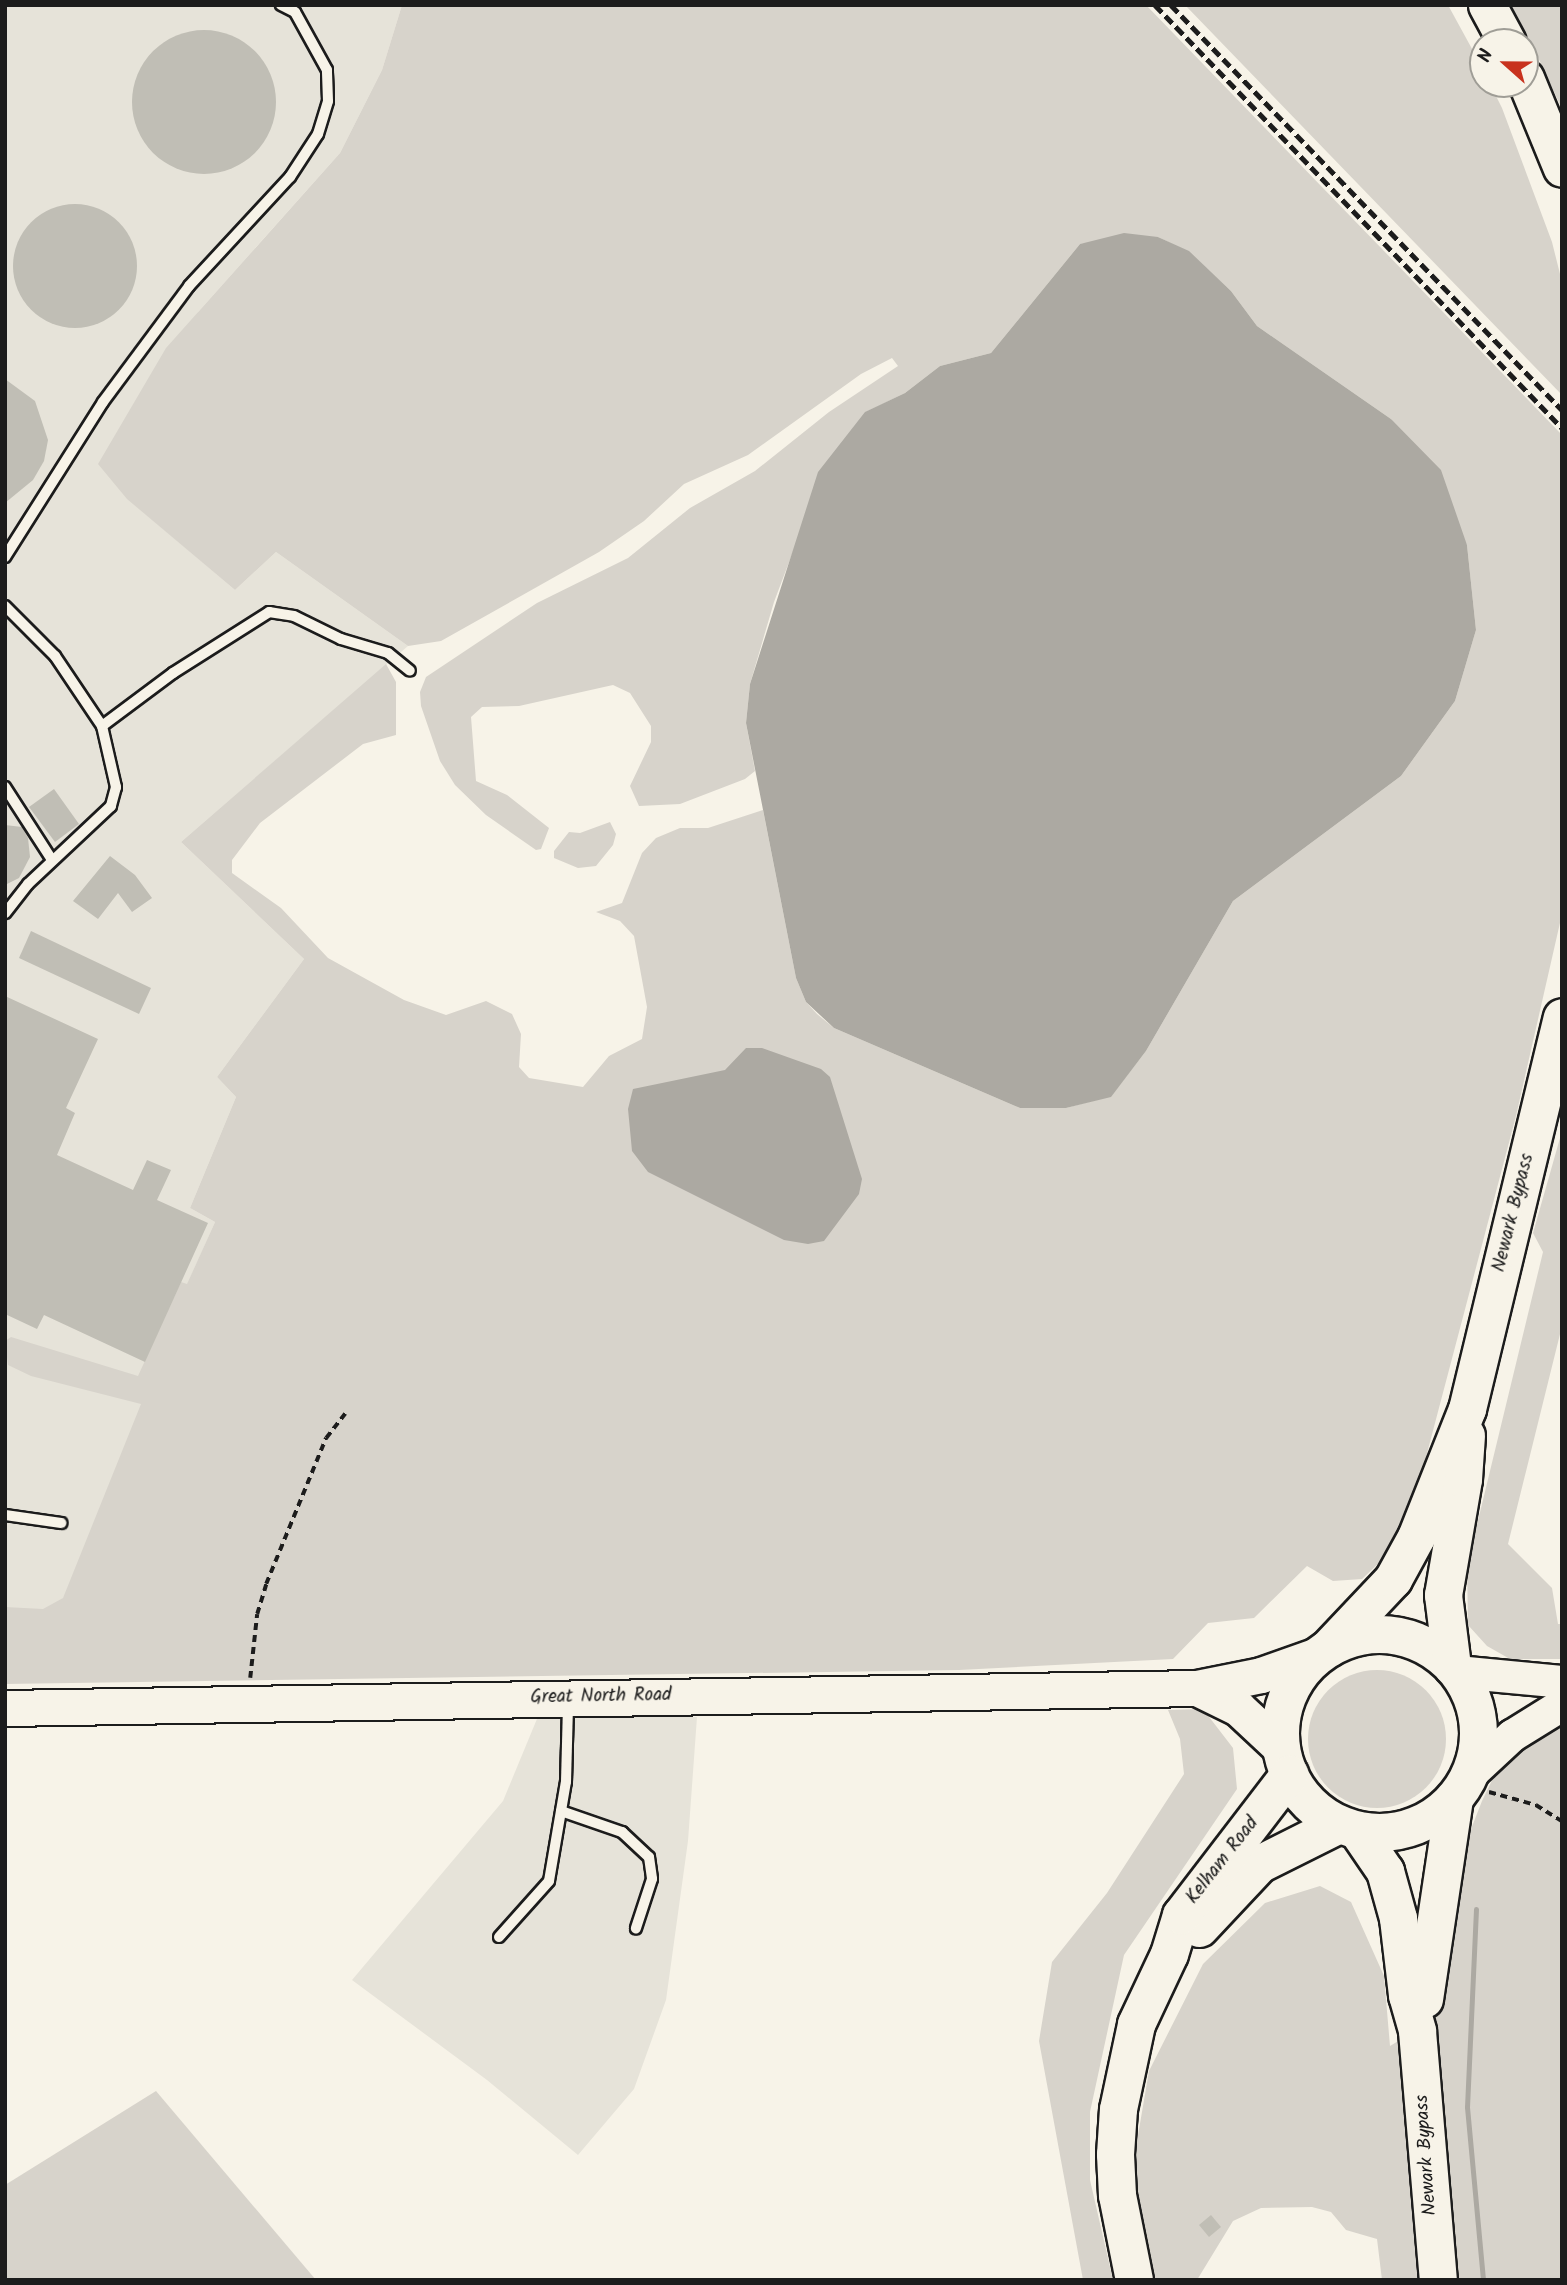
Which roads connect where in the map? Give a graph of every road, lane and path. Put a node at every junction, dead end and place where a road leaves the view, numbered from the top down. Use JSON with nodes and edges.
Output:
{"nodes":[{"id":1,"x":281,"y":5,"type":"edge"},
{"id":2,"x":1487,"y":5,"type":"edge"},
{"id":3,"x":1499,"y":28,"type":"edge"},
{"id":4,"x":1533,"y":98,"type":"edge"},
{"id":5,"x":1562,"y":168,"type":"edge"},
{"id":6,"x":5,"y":557,"type":"edge"},
{"id":7,"x":5,"y":606,"type":"edge"},
{"id":8,"x":410,"y":671,"type":"dead end"},
{"id":9,"x":102,"y":726,"type":"junction"},
{"id":10,"x":5,"y":787,"type":"edge"},
{"id":11,"x":52,"y":860,"type":"junction"},
{"id":12,"x":5,"y":913,"type":"edge"},
{"id":13,"x":1562,"y":1017,"type":"edge"},
{"id":14,"x":1467,"y":1409,"type":"junction"},
{"id":15,"x":345,"y":1414,"type":"dead end"},
{"id":16,"x":5,"y":1515,"type":"edge"},
{"id":17,"x":61,"y":1524,"type":"dead end"},
{"id":18,"x":1324,"y":1651,"type":"junction"},
{"id":19,"x":1454,"y":1669,"type":"junction"},
{"id":20,"x":1562,"y":1682,"type":"edge"},
{"id":21,"x":249,"y":1687,"type":"dead end"},
{"id":22,"x":1197,"y":1688,"type":"junction"},
{"id":23,"x":569,"y":1698,"type":"junction"},
{"id":24,"x":1562,"y":1705,"type":"edge"},
{"id":25,"x":5,"y":1708,"type":"edge"},
{"id":26,"x":1286,"y":1762,"type":"junction"},
{"id":27,"x":1462,"y":1787,"type":"junction"},
{"id":28,"x":561,"y":1811,"type":"junction"},
{"id":29,"x":1562,"y":1821,"type":"edge"},
{"id":30,"x":1348,"y":1827,"type":"junction"},
{"id":31,"x":636,"y":1928,"type":"dead end"},
{"id":32,"x":499,"y":1937,"type":"dead end"},
{"id":33,"x":1169,"y":1954,"type":"junction"},
{"id":34,"x":1418,"y":2031,"type":"junction"},
{"id":35,"x":1134,"y":2280,"type":"edge"},
{"id":36,"x":1438,"y":2280,"type":"edge"}],
"edges":[{"from":1,"to":6,"type":"lane"},
{"from":2,"to":3,"type":"highway"},
{"from":4,"to":5,"type":"highway"},
{"from":7,"to":9,"type":"lane"},
{"from":8,"to":9,"type":"lane"},
{"from":9,"to":11,"type":"lane"},
{"from":10,"to":11,"type":"lane"},
{"from":11,"to":12,"type":"lane"},
{"from":13,"to":14,"type":"highway","name":"Newark Bypass"},
{"from":14,"to":18,"type":"highway","name":"Newark Bypass"},
{"from":14,"to":19,"type":"highway","name":"Newark Bypass"},
{"from":15,"to":21,"type":"path"},
{"from":16,"to":17,"type":"lane"},
{"from":18,"to":19,"type":"highway"},
{"from":18,"to":22,"type":"main road","name":"Great North Road"},
{"from":18,"to":26,"type":"highway"},
{"from":19,"to":20,"type":"main road"},
{"from":19,"to":27,"type":"highway"},
{"from":22,"to":23,"type":"main road","name":"Great North Road"},
{"from":22,"to":26,"type":"main road","name":"Great North Road"},
{"from":23,"to":25,"type":"main road","name":"Great North Road"},
{"from":23,"to":28,"type":"lane"},
{"from":24,"to":27,"type":"main road"},
{"from":26,"to":30,"type":"highway"},
{"from":26,"to":33,"type":"highway","name":"Kelham Road"},
{"from":27,"to":29,"type":"path"},
{"from":27,"to":30,"type":"highway"},
{"from":27,"to":34,"type":"highway","name":"Newark Bypass"},
{"from":28,"to":31,"type":"lane"},
{"from":28,"to":32,"type":"lane"},
{"from":30,"to":33,"type":"highway","name":"Kelham Road"},
{"from":30,"to":34,"type":"highway","name":"Newark Bypass"},
{"from":33,"to":35,"type":"highway","name":"Kelham Road"},
{"from":34,"to":36,"type":"highway","name":"Newark Bypass"}]}
